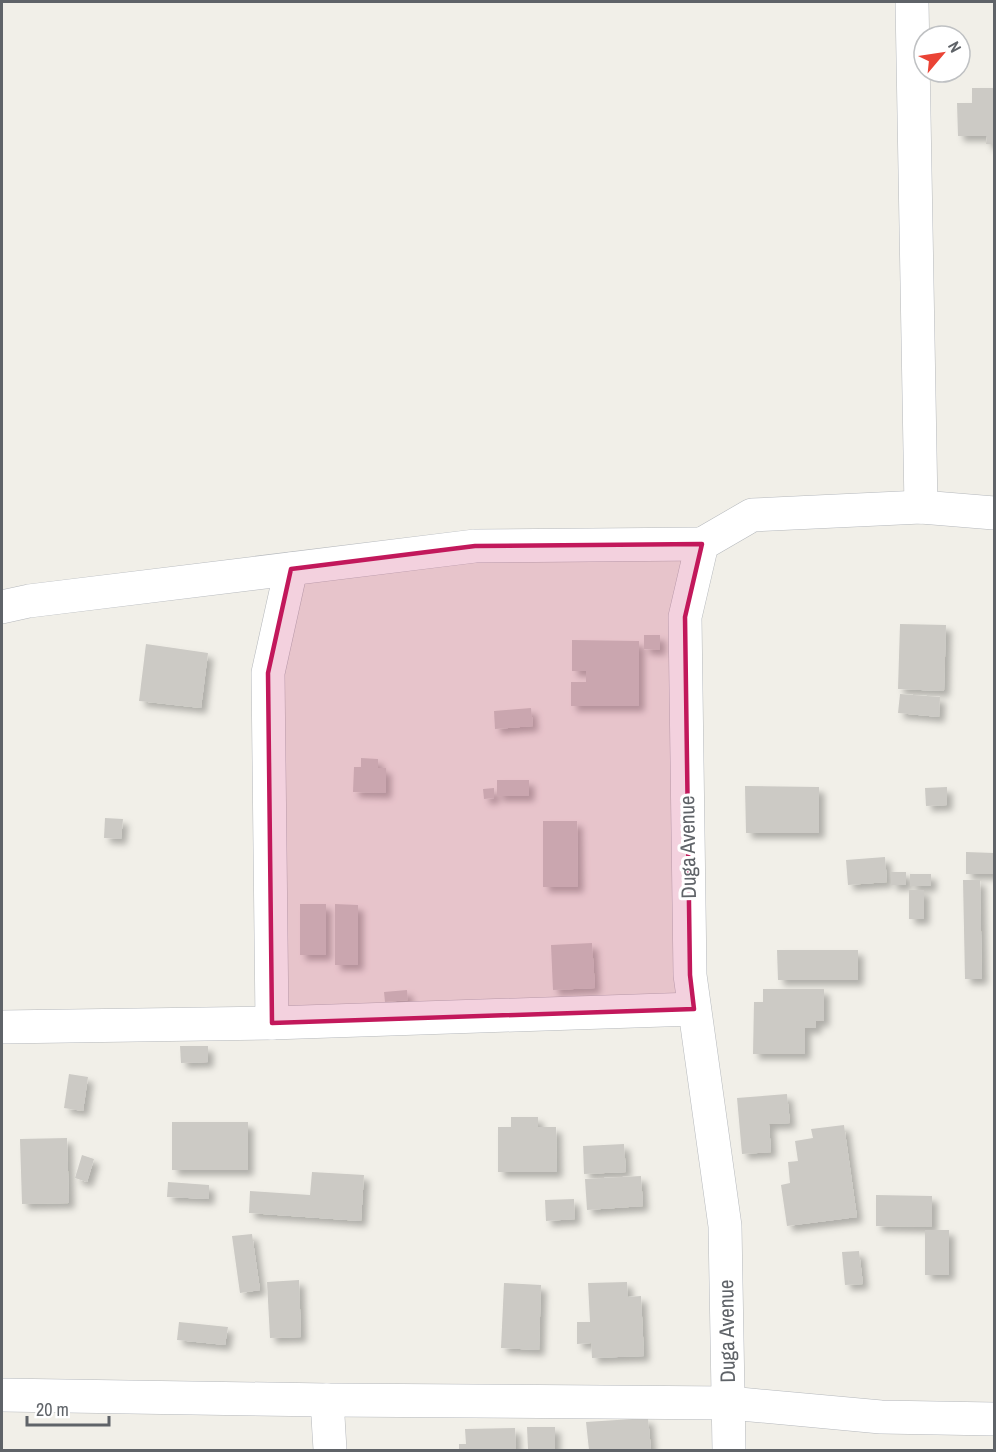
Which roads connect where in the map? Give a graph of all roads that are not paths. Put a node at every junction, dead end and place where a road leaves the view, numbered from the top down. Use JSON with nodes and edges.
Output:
{"nodes":[{"id":1,"x":912,"y":2,"type":"edge"},
{"id":2,"x":921,"y":507,"type":"junction"},
{"id":3,"x":994,"y":513,"type":"edge"},
{"id":4,"x":702,"y":544,"type":"junction"},
{"id":5,"x":291,"y":569,"type":"junction"},
{"id":6,"x":2,"y":606,"type":"edge"},
{"id":7,"x":694,"y":1009,"type":"junction"},
{"id":8,"x":272,"y":1023,"type":"junction"},
{"id":9,"x":2,"y":1027,"type":"edge"},
{"id":10,"x":2,"y":1395,"type":"edge"},
{"id":11,"x":327,"y":1400,"type":"junction"},
{"id":12,"x":729,"y":1403,"type":"junction"},
{"id":13,"x":994,"y":1419,"type":"edge"},
{"id":14,"x":330,"y":1450,"type":"edge"},
{"id":15,"x":729,"y":1450,"type":"edge"}],
"edges":[{"from":1,"to":2,"type":"street"},
{"from":2,"to":3,"type":"street"},
{"from":2,"to":4,"type":"street"},
{"from":4,"to":5,"type":"street"},
{"from":4,"to":7,"type":"street","name":"Duga Avenue"},
{"from":5,"to":6,"type":"street"},
{"from":5,"to":8,"type":"street"},
{"from":7,"to":8,"type":"street"},
{"from":7,"to":12,"type":"street","name":"Duga Avenue"},
{"from":8,"to":9,"type":"street"},
{"from":10,"to":11,"type":"street"},
{"from":11,"to":12,"type":"street"},
{"from":11,"to":14,"type":"street"},
{"from":12,"to":13,"type":"street"},
{"from":12,"to":15,"type":"street","name":"Duga Avenue"}]}
